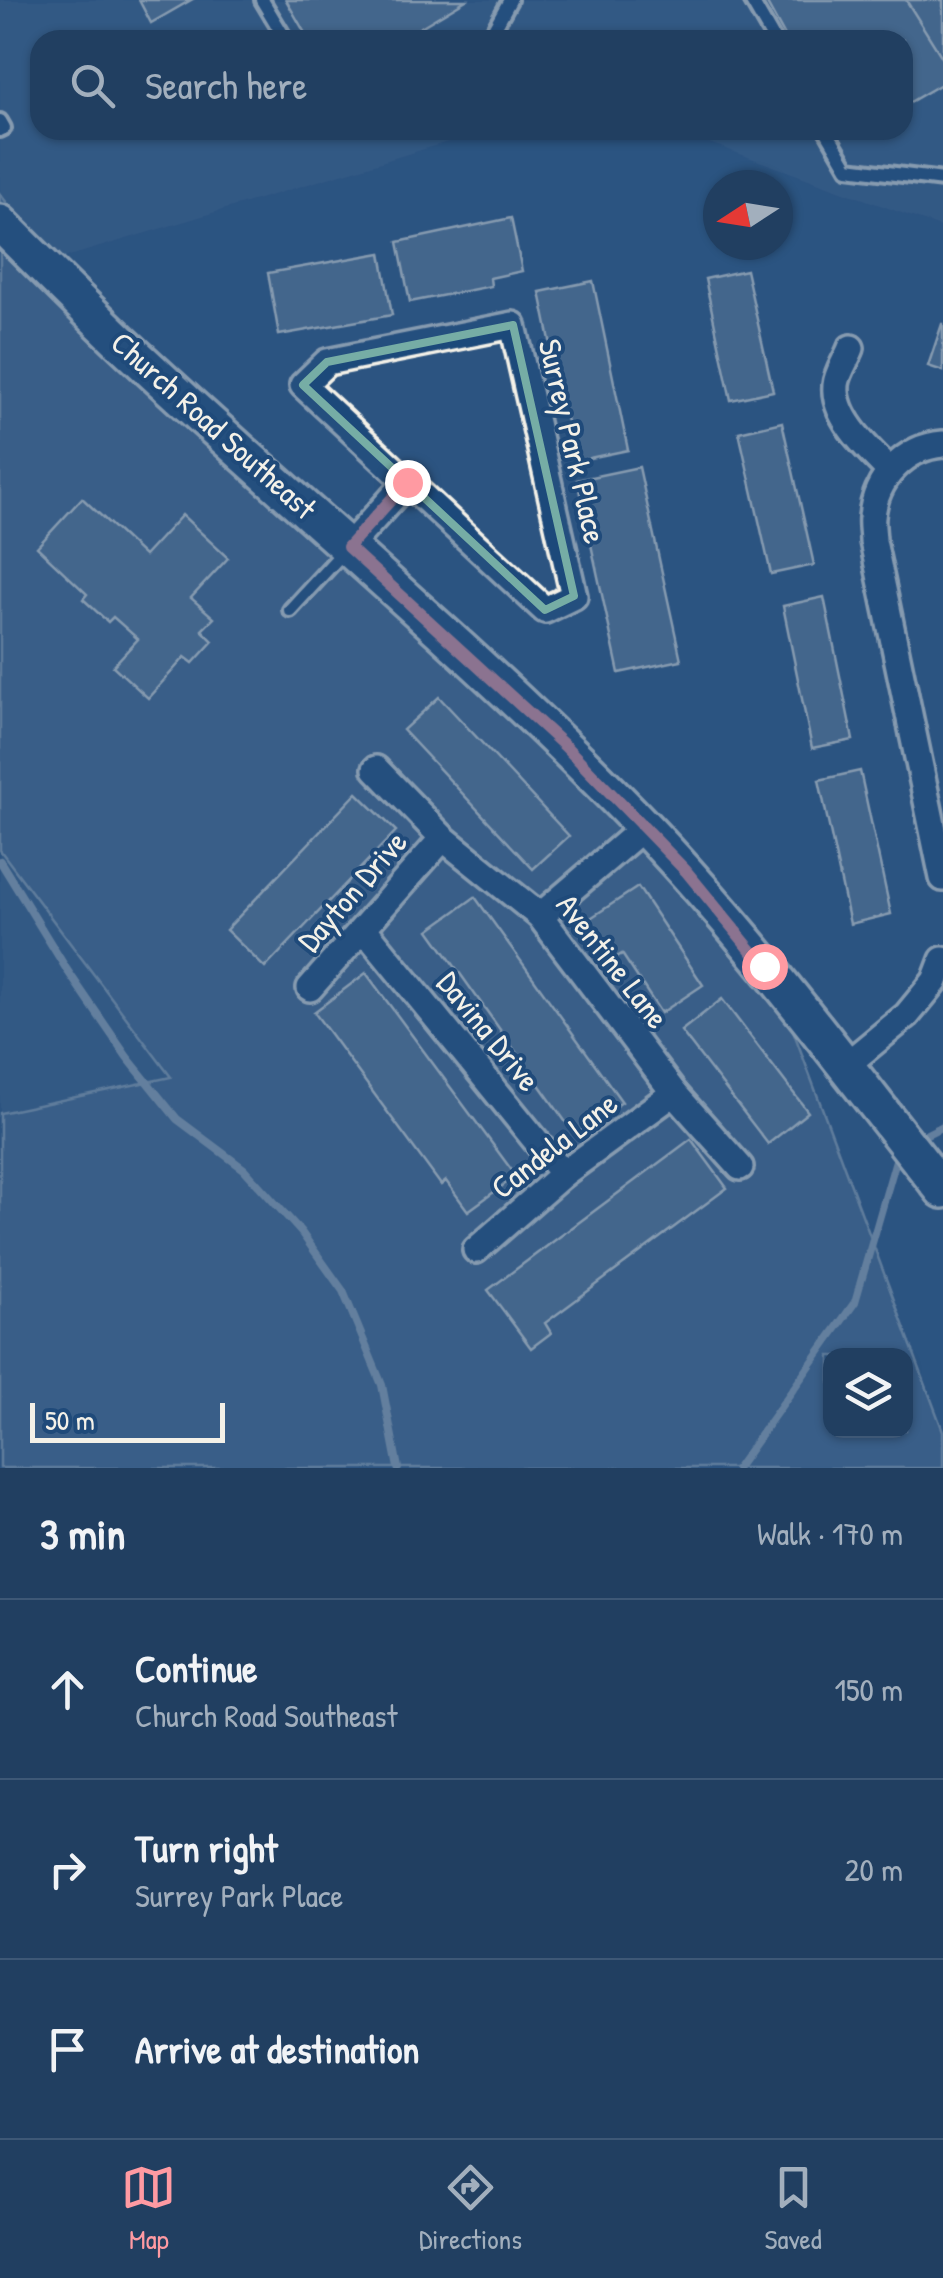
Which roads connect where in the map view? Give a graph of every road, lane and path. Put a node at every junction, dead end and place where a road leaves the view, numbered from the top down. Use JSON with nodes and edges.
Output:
{"nodes":[{"id":1,"x":262,"y":0,"type":"edge"},
{"id":2,"x":510,"y":0,"type":"edge"},
{"id":3,"x":751,"y":0,"type":"edge"},
{"id":4,"x":280,"y":30,"type":"edge"},
{"id":5,"x":494,"y":30,"type":"edge"},
{"id":6,"x":768,"y":30,"type":"edge"},
{"id":7,"x":0,"y":121,"type":"edge"},
{"id":8,"x":0,"y":130,"type":"edge"},
{"id":9,"x":832,"y":140,"type":"edge"},
{"id":10,"x":943,"y":180,"type":"edge"},
{"id":11,"x":0,"y":223,"type":"edge"},
{"id":12,"x":851,"y":348,"type":"dead end"},
{"id":13,"x":943,"y":444,"type":"edge"},
{"id":14,"x":890,"y":471,"type":"junction"},
{"id":15,"x":407,"y":482,"type":"junction"},
{"id":16,"x":348,"y":547,"type":"junction"},
{"id":17,"x":290,"y":610,"type":"dead end"},
{"id":18,"x":376,"y":769,"type":"dead end"},
{"id":19,"x":644,"y":827,"type":"junction"},
{"id":20,"x":443,"y":838,"type":"junction"},
{"id":21,"x":940,"y":848,"type":"edge"},
{"id":22,"x":943,"y":878,"type":"edge"},
{"id":23,"x":540,"y":916,"type":"junction"},
{"id":24,"x":364,"y":929,"type":"junction"},
{"id":25,"x":943,"y":960,"type":"edge"},
{"id":26,"x":310,"y":988,"type":"dead end"},
{"id":27,"x":845,"y":1066,"type":"junction"},
{"id":28,"x":674,"y":1093,"type":"junction"},
{"id":29,"x":740,"y":1167,"type":"dead end"},
{"id":30,"x":563,"y":1174,"type":"junction"},
{"id":31,"x":943,"y":1190,"type":"edge"},
{"id":32,"x":476,"y":1250,"type":"dead end"}],
"edges":[{"from":1,"to":4,"type":"lane"},
{"from":2,"to":5,"type":"lane"},
{"from":3,"to":6,"type":"lane"},
{"from":7,"to":8,"type":"lane"},
{"from":9,"to":10,"type":"lane"},
{"from":11,"to":16,"type":"street","name":"Church Road Southeast"},
{"from":12,"to":14,"type":"street"},
{"from":13,"to":14,"type":"street"},
{"from":14,"to":21,"type":"street"},
{"from":15,"to":15,"type":"street","name":"Surrey Park Place"},
{"from":15,"to":16,"type":"street"},
{"from":16,"to":17,"type":"lane"},
{"from":16,"to":19,"type":"street","name":"Church Road Southeast"},
{"from":18,"to":20,"type":"street","name":"Aventine Lane"},
{"from":19,"to":23,"type":"street"},
{"from":19,"to":27,"type":"street","name":"Church Road Southeast"},
{"from":20,"to":23,"type":"street","name":"Aventine Lane"},
{"from":20,"to":24,"type":"street","name":"Dayton Drive"},
{"from":21,"to":22,"type":"street"},
{"from":23,"to":28,"type":"street","name":"Aventine Lane"},
{"from":24,"to":26,"type":"street","name":"Dayton Drive"},
{"from":24,"to":30,"type":"street","name":"Davina Drive"},
{"from":25,"to":27,"type":"street"},
{"from":27,"to":31,"type":"street","name":"Church Road Southeast"},
{"from":28,"to":29,"type":"street","name":"Aventine Lane"},
{"from":28,"to":30,"type":"street","name":"Candela Lane"},
{"from":30,"to":32,"type":"street","name":"Candela Lane"}]}
